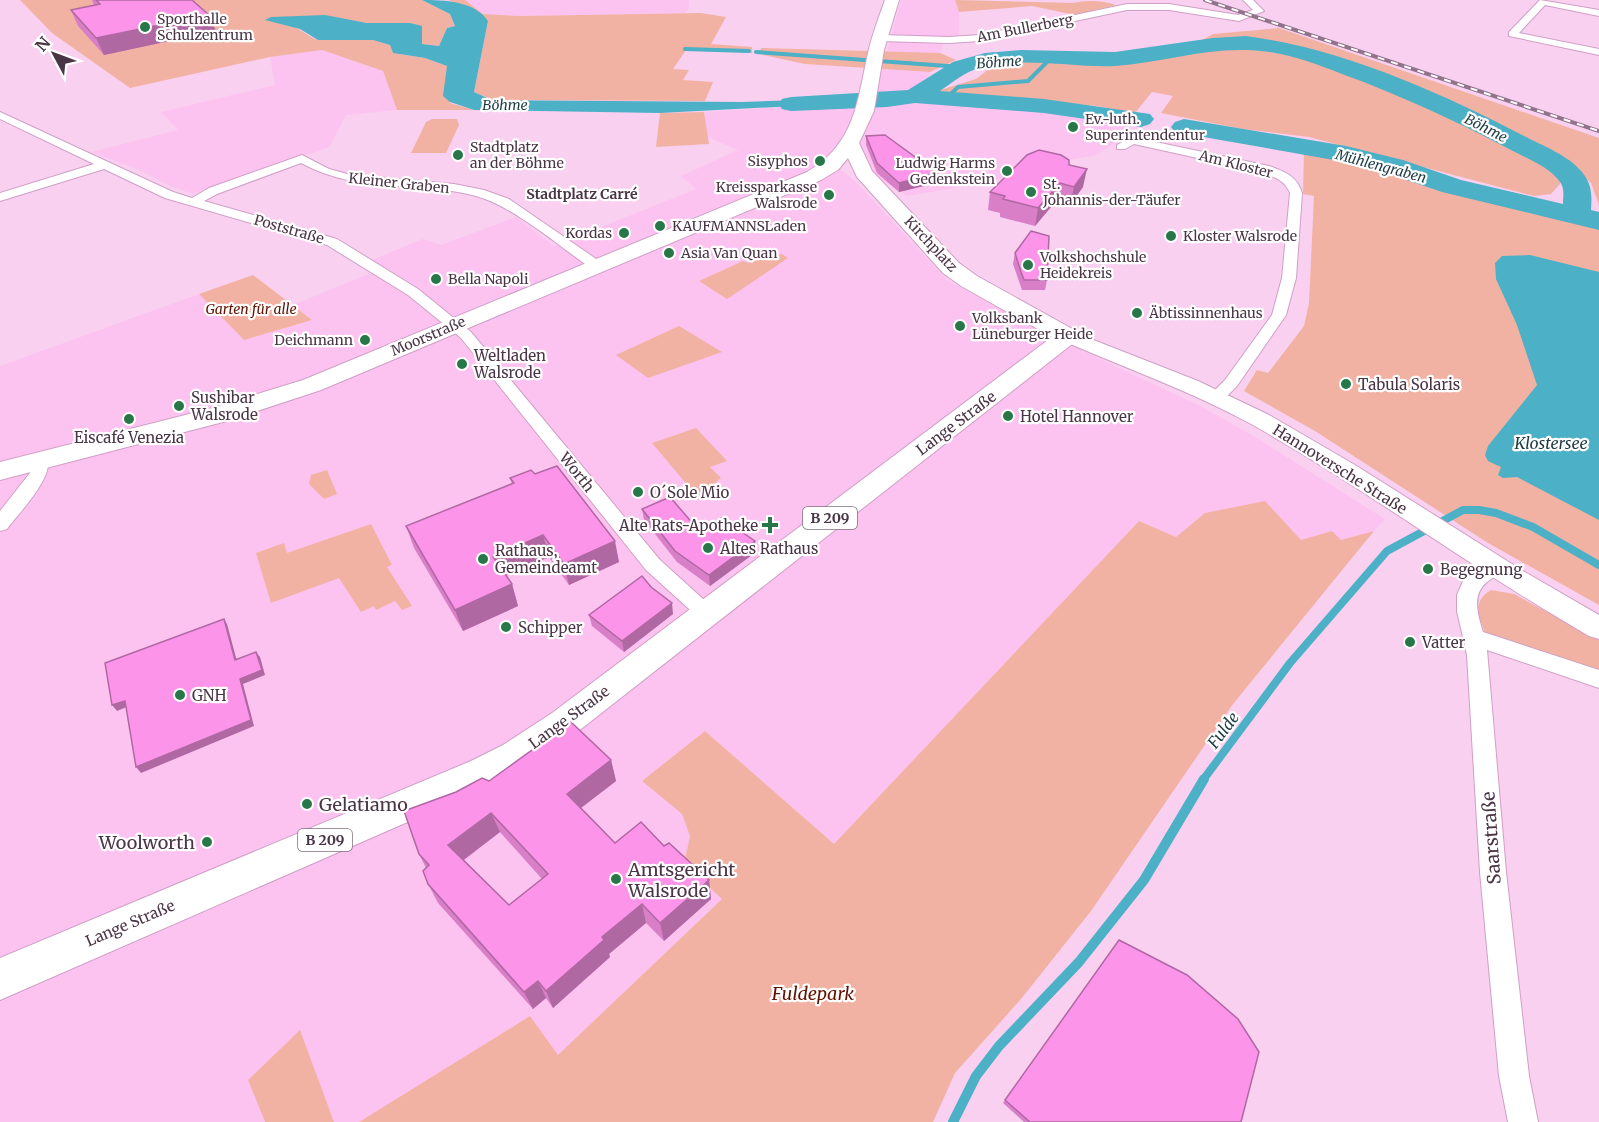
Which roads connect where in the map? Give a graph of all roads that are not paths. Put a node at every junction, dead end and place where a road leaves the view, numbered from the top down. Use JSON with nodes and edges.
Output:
{"nodes":[{"id":1,"x":892,"y":0,"type":"edge"},
{"id":2,"x":1248,"y":0,"type":"edge"},
{"id":3,"x":1599,"y":13,"type":"edge"},
{"id":4,"x":878,"y":44,"type":"junction"},
{"id":5,"x":1599,"y":52,"type":"edge"},
{"id":6,"x":0,"y":115,"type":"edge"},
{"id":7,"x":1121,"y":147,"type":"dead end"},
{"id":8,"x":840,"y":155,"type":"junction"},
{"id":9,"x":107,"y":164,"type":"junction"},
{"id":10,"x":861,"y":169,"type":"junction"},
{"id":11,"x":0,"y":197,"type":"edge"},
{"id":12,"x":193,"y":202,"type":"junction"},
{"id":13,"x":597,"y":266,"type":"junction"},
{"id":14,"x":455,"y":324,"type":"junction"},
{"id":15,"x":1068,"y":336,"type":"junction"},
{"id":16,"x":1216,"y":397,"type":"junction"},
{"id":17,"x":40,"y":461,"type":"junction"},
{"id":18,"x":0,"y":471,"type":"edge"},
{"id":19,"x":0,"y":524,"type":"edge"},
{"id":20,"x":1495,"y":566,"type":"junction"},
{"id":21,"x":706,"y":613,"type":"junction"},
{"id":22,"x":1599,"y":628,"type":"edge"},
{"id":23,"x":1476,"y":638,"type":"junction"},
{"id":24,"x":1599,"y":679,"type":"edge"},
{"id":25,"x":0,"y":979,"type":"edge"},
{"id":26,"x":1523,"y":1122,"type":"edge"}],
"edges":[{"from":1,"to":4,"type":"main road"},
{"from":2,"to":4,"type":"street","name":"Am Bullerberg"},
{"from":3,"to":5,"type":"street"},
{"from":4,"to":8,"type":"main road"},
{"from":6,"to":9,"type":"street","name":"Poststraße"},
{"from":7,"to":16,"type":"street","name":"Am Kloster"},
{"from":8,"to":10,"type":"main road"},
{"from":8,"to":10,"type":"main road","name":"Kirchplatz"},
{"from":8,"to":13,"type":"main road","name":"Moorstraße"},
{"from":9,"to":11,"type":"street"},
{"from":9,"to":12,"type":"street","name":"Poststraße"},
{"from":10,"to":15,"type":"main road","name":"Kirchplatz"},
{"from":12,"to":13,"type":"street","name":"Kleiner Graben"},
{"from":12,"to":14,"type":"street","name":"Poststraße"},
{"from":13,"to":14,"type":"main road","name":"Moorstraße"},
{"from":14,"to":17,"type":"main road","name":"Moorstraße"},
{"from":14,"to":21,"type":"street","name":"Worth"},
{"from":15,"to":16,"type":"main road","name":"Hannoversche Straße"},
{"from":15,"to":21,"type":"main road","name":"Lange Straße","number":"B 209"},
{"from":16,"to":20,"type":"main road","name":"Hannoversche Straße"},
{"from":17,"to":18,"type":"main road","name":"Moorstraße"},
{"from":17,"to":19,"type":"street"},
{"from":20,"to":22,"type":"main road","name":"Hannoversche Straße"},
{"from":20,"to":23,"type":"street","name":"Saarstraße"},
{"from":21,"to":25,"type":"main road","name":"Lange Straße","number":"B 209"},
{"from":23,"to":24,"type":"street"},
{"from":23,"to":26,"type":"street","name":"Saarstraße"}]}
